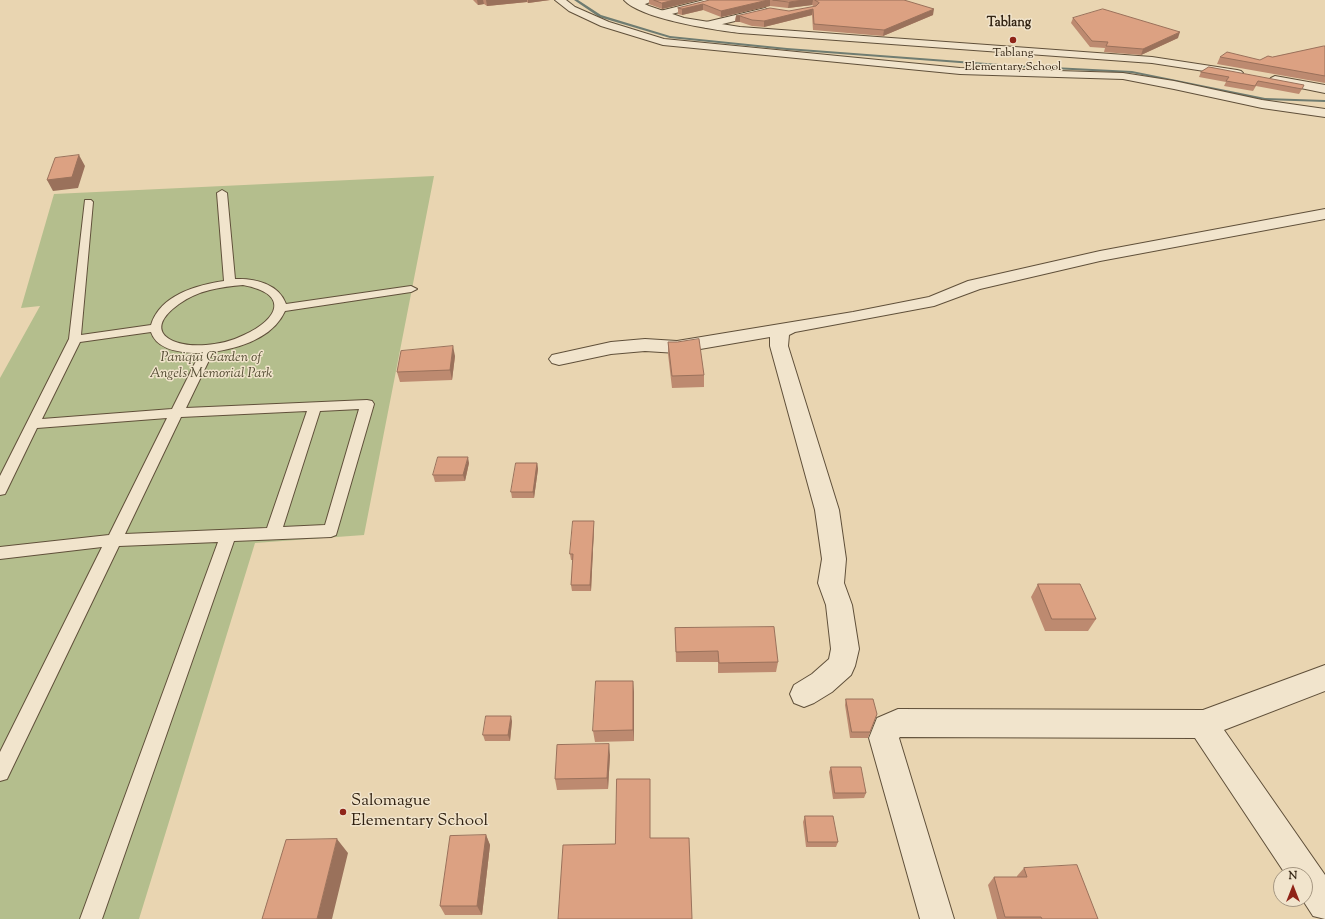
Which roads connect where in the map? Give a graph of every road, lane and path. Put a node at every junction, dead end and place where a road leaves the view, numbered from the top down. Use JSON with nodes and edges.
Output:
{"nodes":[{"id":1,"x":560,"y":0,"type":"edge"},
{"id":2,"x":648,"y":0,"type":"edge"},
{"id":3,"x":632,"y":2,"type":"edge"},
{"id":4,"x":709,"y":2,"type":"edge"},
{"id":5,"x":778,"y":11,"type":"edge"},
{"id":6,"x":660,"y":14,"type":"junction"},
{"id":7,"x":706,"y":24,"type":"junction"},
{"id":8,"x":1244,"y":74,"type":"edge"},
{"id":9,"x":1268,"y":78,"type":"edge"},
{"id":10,"x":1325,"y":89,"type":"edge"},
{"id":11,"x":1325,"y":113,"type":"edge"},
{"id":12,"x":222,"y":193,"type":"dead end"},
{"id":13,"x":88,"y":202,"type":"dead end"},
{"id":14,"x":1325,"y":214,"type":"edge"},
{"id":15,"x":230,"y":283,"type":"junction"},
{"id":16,"x":411,"y":289,"type":"dead end"},
{"id":17,"x":280,"y":308,"type":"junction"},
{"id":18,"x":156,"y":328,"type":"junction"},
{"id":19,"x":781,"y":335,"type":"junction"},
{"id":20,"x":75,"y":339,"type":"junction"},
{"id":21,"x":208,"y":349,"type":"junction"},
{"id":22,"x":559,"y":358,"type":"dead end"},
{"id":23,"x":315,"y":406,"type":"junction"},
{"id":24,"x":177,"y":413,"type":"junction"},
{"id":25,"x":33,"y":424,"type":"junction"},
{"id":26,"x":0,"y":490,"type":"edge"},
{"id":27,"x":273,"y":532,"type":"junction"},
{"id":28,"x":228,"y":535,"type":"junction"},
{"id":29,"x":114,"y":540,"type":"junction"},
{"id":30,"x":0,"y":553,"type":"edge"},
{"id":31,"x":1325,"y":678,"type":"edge"},
{"id":32,"x":804,"y":694,"type":"dead end"},
{"id":33,"x":1203,"y":724,"type":"junction"},
{"id":34,"x":0,"y":772,"type":"edge"},
{"id":35,"x":1325,"y":904,"type":"edge"},
{"id":36,"x":91,"y":919,"type":"edge"},
{"id":37,"x":937,"y":919,"type":"edge"}],
"edges":[{"from":1,"to":11,"type":"street"},
{"from":2,"to":3,"type":"street"},
{"from":3,"to":6,"type":"street"},
{"from":4,"to":6,"type":"street"},
{"from":5,"to":7,"type":"street"},
{"from":6,"to":7,"type":"street"},
{"from":7,"to":8,"type":"street"},
{"from":9,"to":10,"type":"street"},
{"from":12,"to":15,"type":"lane"},
{"from":13,"to":20,"type":"lane"},
{"from":14,"to":19,"type":"street"},
{"from":15,"to":17,"type":"lane"},
{"from":15,"to":18,"type":"lane"},
{"from":16,"to":17,"type":"lane"},
{"from":17,"to":21,"type":"lane"},
{"from":18,"to":20,"type":"lane"},
{"from":18,"to":21,"type":"lane"},
{"from":19,"to":22,"type":"street"},
{"from":19,"to":32,"type":"street"},
{"from":20,"to":25,"type":"lane"},
{"from":21,"to":24,"type":"lane"},
{"from":23,"to":24,"type":"lane"},
{"from":23,"to":27,"type":"lane"},
{"from":23,"to":27,"type":"lane"},
{"from":24,"to":25,"type":"lane"},
{"from":24,"to":29,"type":"lane"},
{"from":25,"to":26,"type":"lane"},
{"from":27,"to":28,"type":"lane"},
{"from":28,"to":29,"type":"lane"},
{"from":28,"to":36,"type":"lane"},
{"from":29,"to":30,"type":"lane"},
{"from":29,"to":34,"type":"lane"},
{"from":31,"to":33,"type":"street"},
{"from":33,"to":35,"type":"street"},
{"from":33,"to":37,"type":"street"}]}
